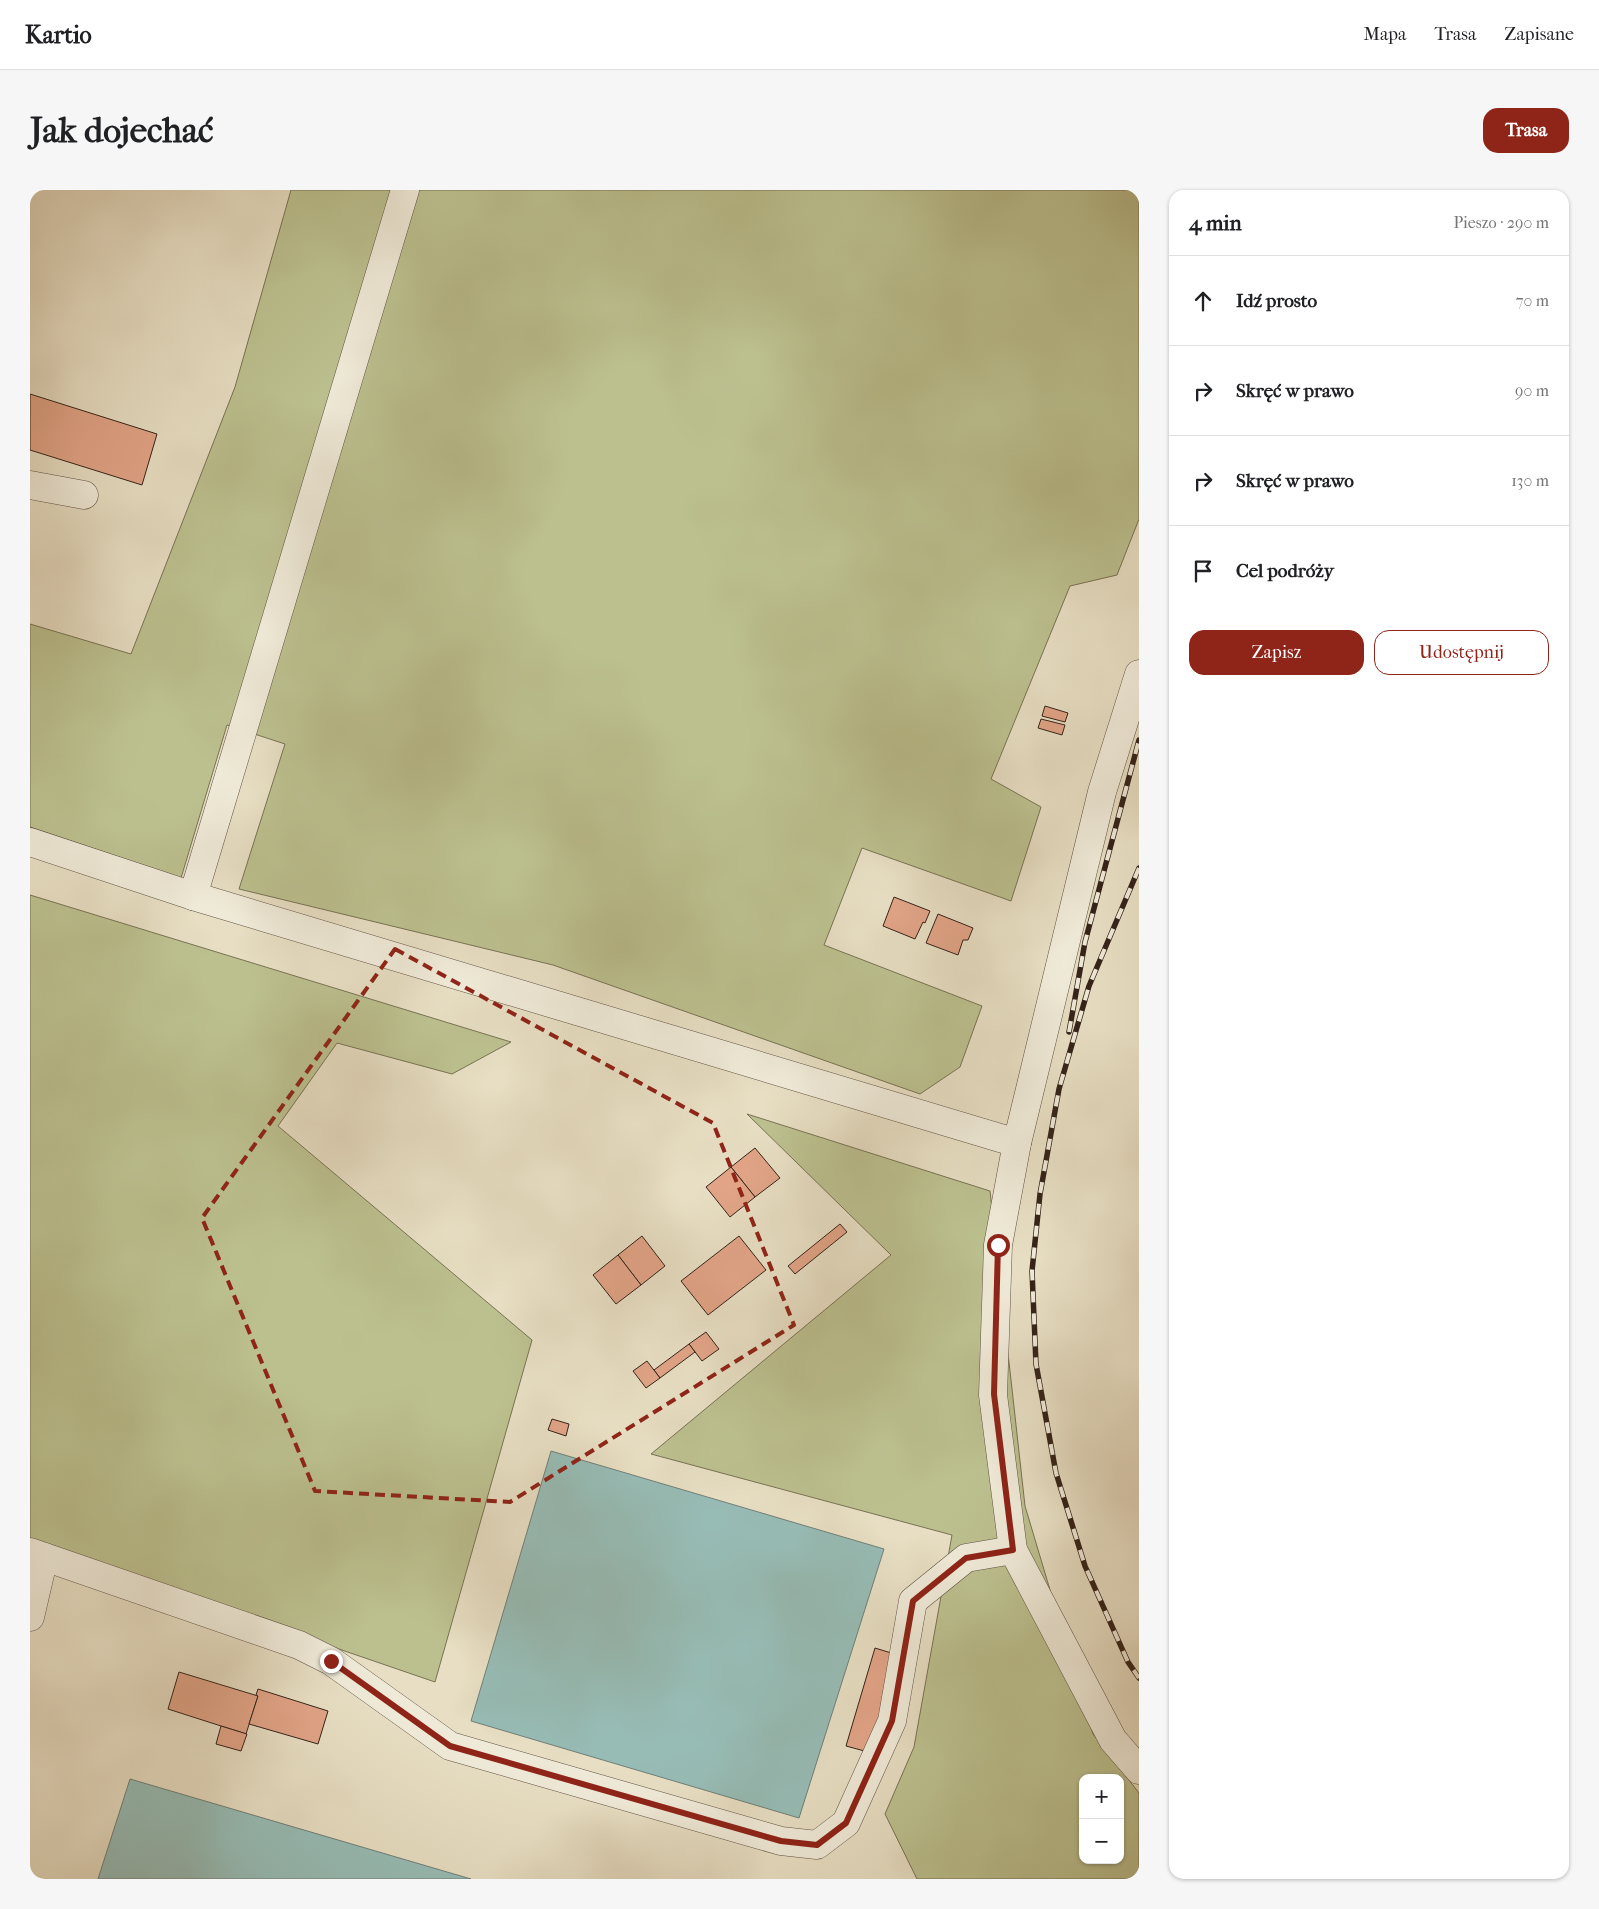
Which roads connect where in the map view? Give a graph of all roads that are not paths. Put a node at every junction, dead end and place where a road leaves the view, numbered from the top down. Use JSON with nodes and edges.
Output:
{"nodes":[{"id":1,"x":405,"y":190,"type":"edge"},
{"id":2,"x":30,"y":485,"type":"edge"},
{"id":3,"x":84,"y":495,"type":"dead end"},
{"id":4,"x":1139,"y":674,"type":"edge"},
{"id":5,"x":30,"y":842,"type":"edge"},
{"id":6,"x":193,"y":896,"type":"junction"},
{"id":7,"x":1017,"y":1143,"type":"junction"},
{"id":8,"x":1013,"y":1550,"type":"junction"},
{"id":9,"x":37,"y":1554,"type":"edge"},
{"id":10,"x":30,"y":1617,"type":"edge"},
{"id":11,"x":1139,"y":1770,"type":"edge"}],
"edges":[{"from":1,"to":6,"type":"lane"},
{"from":2,"to":3,"type":"lane"},
{"from":4,"to":7,"type":"lane"},
{"from":5,"to":6,"type":"lane"},
{"from":6,"to":7,"type":"lane"},
{"from":7,"to":8,"type":"lane"},
{"from":8,"to":9,"type":"lane"},
{"from":8,"to":11,"type":"lane"},
{"from":9,"to":10,"type":"lane"}]}
